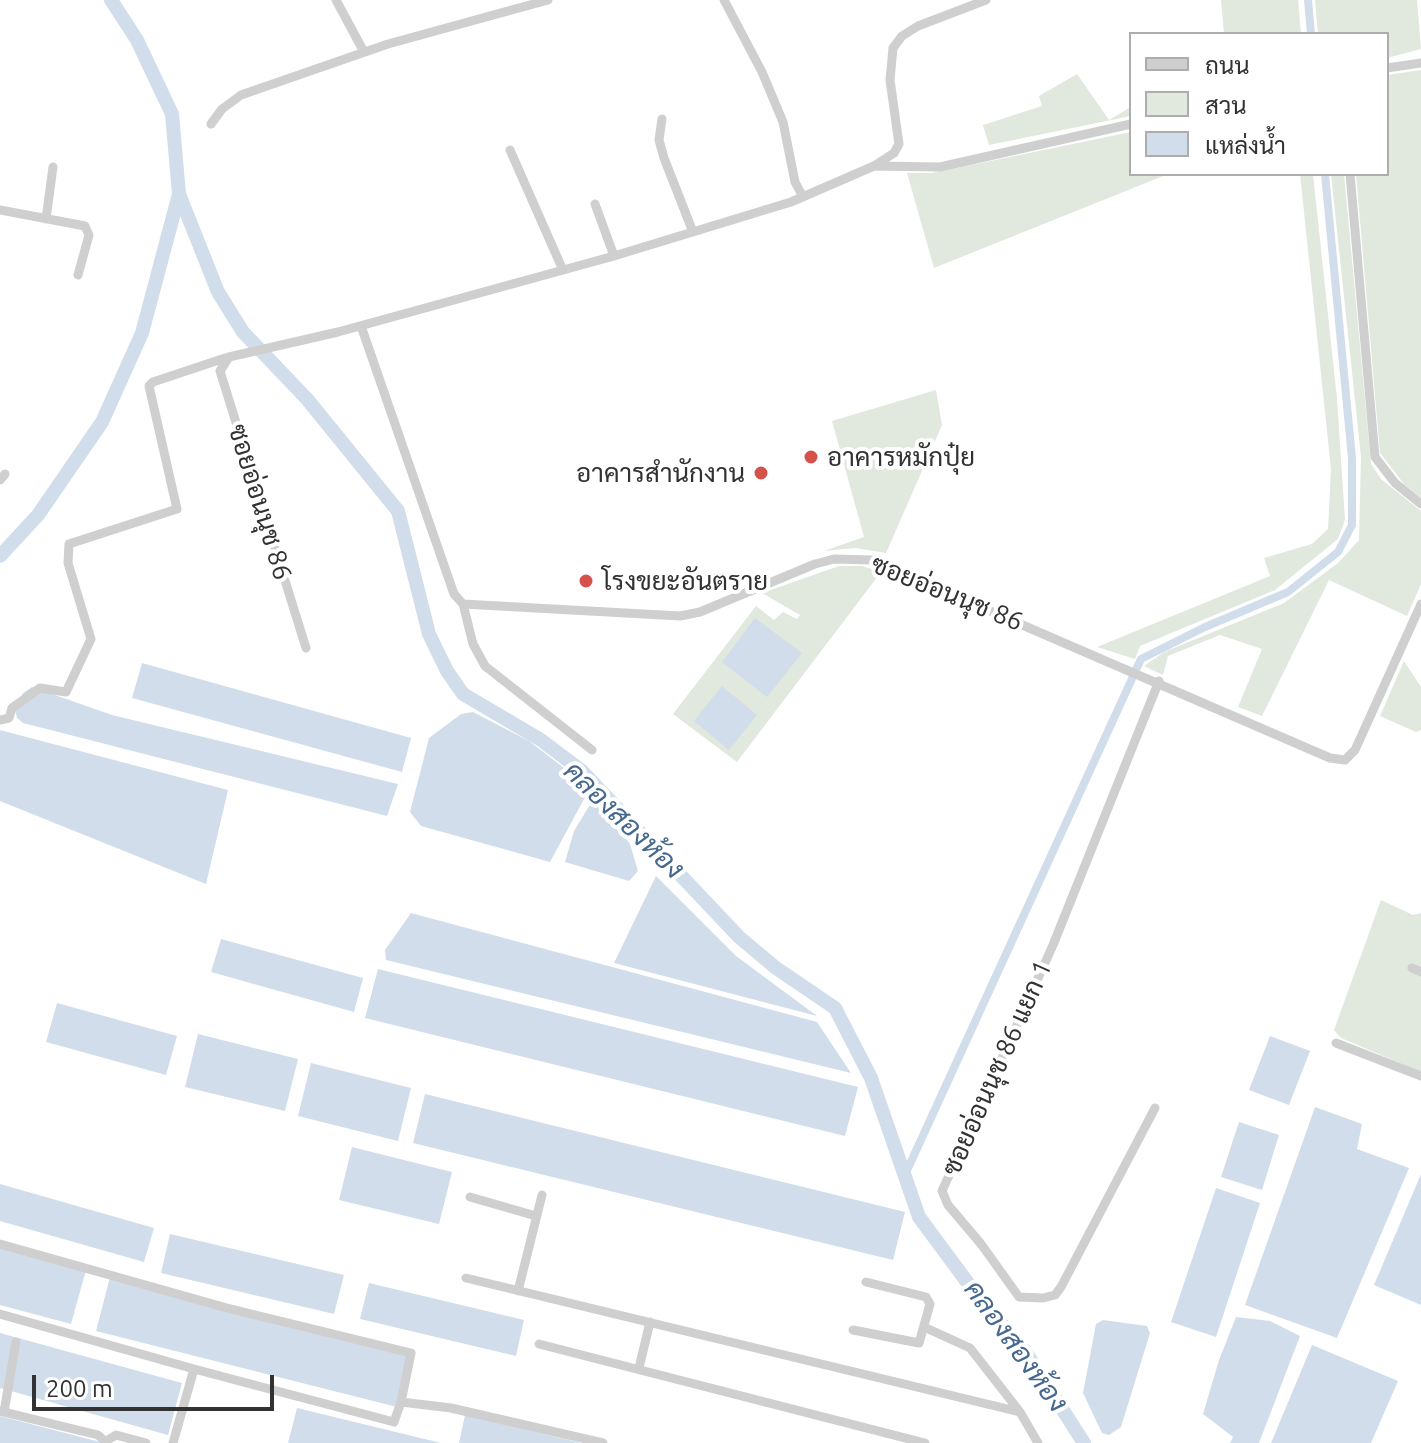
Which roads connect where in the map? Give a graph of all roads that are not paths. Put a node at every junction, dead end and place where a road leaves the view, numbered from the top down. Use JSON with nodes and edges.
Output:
{"nodes":[{"id":1,"x":336,"y":0,"type":"edge"},
{"id":2,"x":548,"y":0,"type":"edge"},
{"id":3,"x":724,"y":0,"type":"edge"},
{"id":4,"x":986,"y":0,"type":"edge"},
{"id":5,"x":364,"y":52,"type":"junction"},
{"id":6,"x":1421,"y":57,"type":"edge"},
{"id":7,"x":1421,"y":63,"type":"edge"},
{"id":8,"x":1399,"y":65,"type":"junction"},
{"id":9,"x":1389,"y":68,"type":"edge"},
{"id":10,"x":662,"y":119,"type":"dead end"},
{"id":11,"x":211,"y":124,"type":"dead end"},
{"id":12,"x":1129,"y":124,"type":"edge"},
{"id":13,"x":899,"y":144,"type":"junction"},
{"id":14,"x":510,"y":150,"type":"dead end"},
{"id":15,"x":911,"y":165,"type":"junction"},
{"id":16,"x":874,"y":166,"type":"junction"},
{"id":17,"x":53,"y":167,"type":"dead end"},
{"id":18,"x":1350,"y":176,"type":"edge"},
{"id":19,"x":803,"y":197,"type":"junction"},
{"id":20,"x":595,"y":204,"type":"dead end"},
{"id":21,"x":0,"y":210,"type":"edge"},
{"id":22,"x":46,"y":219,"type":"junction"},
{"id":23,"x":693,"y":232,"type":"junction"},
{"id":24,"x":614,"y":256,"type":"junction"},
{"id":25,"x":562,"y":268,"type":"junction"},
{"id":26,"x":78,"y":275,"type":"dead end"},
{"id":27,"x":361,"y":326,"type":"junction"},
{"id":28,"x":229,"y":357,"type":"junction"},
{"id":29,"x":1421,"y":504,"type":"edge"},
{"id":30,"x":463,"y":604,"type":"junction"},
{"id":31,"x":1421,"y":604,"type":"edge"},
{"id":32,"x":306,"y":648,"type":"dead end"},
{"id":33,"x":1159,"y":681,"type":"junction"},
{"id":34,"x":0,"y":720,"type":"edge"},
{"id":35,"x":592,"y":750,"type":"dead end"},
{"id":36,"x":1336,"y":1043,"type":"dead end"},
{"id":37,"x":1421,"y":1076,"type":"edge"},
{"id":38,"x":1155,"y":1108,"type":"dead end"},
{"id":39,"x":542,"y":1195,"type":"dead end"},
{"id":40,"x":470,"y":1197,"type":"dead end"},
{"id":41,"x":536,"y":1216,"type":"junction"},
{"id":42,"x":0,"y":1244,"type":"edge"},
{"id":43,"x":466,"y":1278,"type":"dead end"},
{"id":44,"x":866,"y":1282,"type":"dead end"},
{"id":45,"x":518,"y":1291,"type":"junction"},
{"id":46,"x":0,"y":1314,"type":"edge"},
{"id":47,"x":650,"y":1322,"type":"junction"},
{"id":48,"x":924,"y":1327,"type":"junction"},
{"id":49,"x":853,"y":1330,"type":"dead end"},
{"id":50,"x":16,"y":1342,"type":"dead end"},
{"id":51,"x":539,"y":1344,"type":"dead end"},
{"id":52,"x":639,"y":1368,"type":"junction"},
{"id":53,"x":194,"y":1369,"type":"junction"},
{"id":54,"x":401,"y":1402,"type":"junction"},
{"id":55,"x":2,"y":1412,"type":"edge"},
{"id":56,"x":1020,"y":1412,"type":"junction"},
{"id":57,"x":106,"y":1442,"type":"edge"},
{"id":58,"x":146,"y":1443,"type":"edge"},
{"id":59,"x":173,"y":1443,"type":"edge"},
{"id":60,"x":603,"y":1443,"type":"edge"},
{"id":61,"x":925,"y":1443,"type":"edge"},
{"id":62,"x":1038,"y":1443,"type":"edge"}],
"edges":[{"from":1,"to":5,"type":"street"},
{"from":2,"to":5,"type":"street"},
{"from":3,"to":19,"type":"street"},
{"from":4,"to":13,"type":"street"},
{"from":5,"to":11,"type":"street"},
{"from":6,"to":8,"type":"street"},
{"from":7,"to":8,"type":"street"},
{"from":8,"to":9,"type":"street"},
{"from":10,"to":23,"type":"street"},
{"from":12,"to":15,"type":"street"},
{"from":13,"to":15,"type":"street"},
{"from":13,"to":16,"type":"street"},
{"from":14,"to":25,"type":"street"},
{"from":15,"to":16,"type":"street"},
{"from":16,"to":19,"type":"street"},
{"from":17,"to":22,"type":"street"},
{"from":18,"to":29,"type":"street"},
{"from":19,"to":23,"type":"street"},
{"from":20,"to":24,"type":"street"},
{"from":21,"to":22,"type":"street"},
{"from":22,"to":26,"type":"street"},
{"from":23,"to":24,"type":"street"},
{"from":24,"to":25,"type":"street"},
{"from":25,"to":27,"type":"street"},
{"from":27,"to":28,"type":"street"},
{"from":27,"to":30,"type":"street"},
{"from":28,"to":32,"type":"street","name":"ซอยอ่อนนุช 86"},
{"from":28,"to":34,"type":"street"},
{"from":30,"to":33,"type":"street","name":"ซอยอ่อนนุช 86"},
{"from":30,"to":35,"type":"street"},
{"from":31,"to":33,"type":"street","name":"ซอยอ่อนนุช 86"},
{"from":33,"to":38,"type":"street","name":"ซอยอ่อนนุช 86 แยก 1"},
{"from":36,"to":37,"type":"street"},
{"from":39,"to":41,"type":"street"},
{"from":40,"to":41,"type":"street"},
{"from":41,"to":45,"type":"street"},
{"from":42,"to":54,"type":"street"},
{"from":43,"to":45,"type":"street"},
{"from":44,"to":48,"type":"street"},
{"from":45,"to":47,"type":"street"},
{"from":46,"to":53,"type":"street"},
{"from":47,"to":52,"type":"street"},
{"from":47,"to":56,"type":"street"},
{"from":48,"to":49,"type":"street"},
{"from":48,"to":56,"type":"street"},
{"from":50,"to":55,"type":"street"},
{"from":51,"to":52,"type":"street"},
{"from":52,"to":61,"type":"street"},
{"from":53,"to":54,"type":"street"},
{"from":53,"to":59,"type":"street"},
{"from":54,"to":60,"type":"street"},
{"from":55,"to":57,"type":"street"},
{"from":56,"to":62,"type":"street"},
{"from":57,"to":58,"type":"street"}]}
